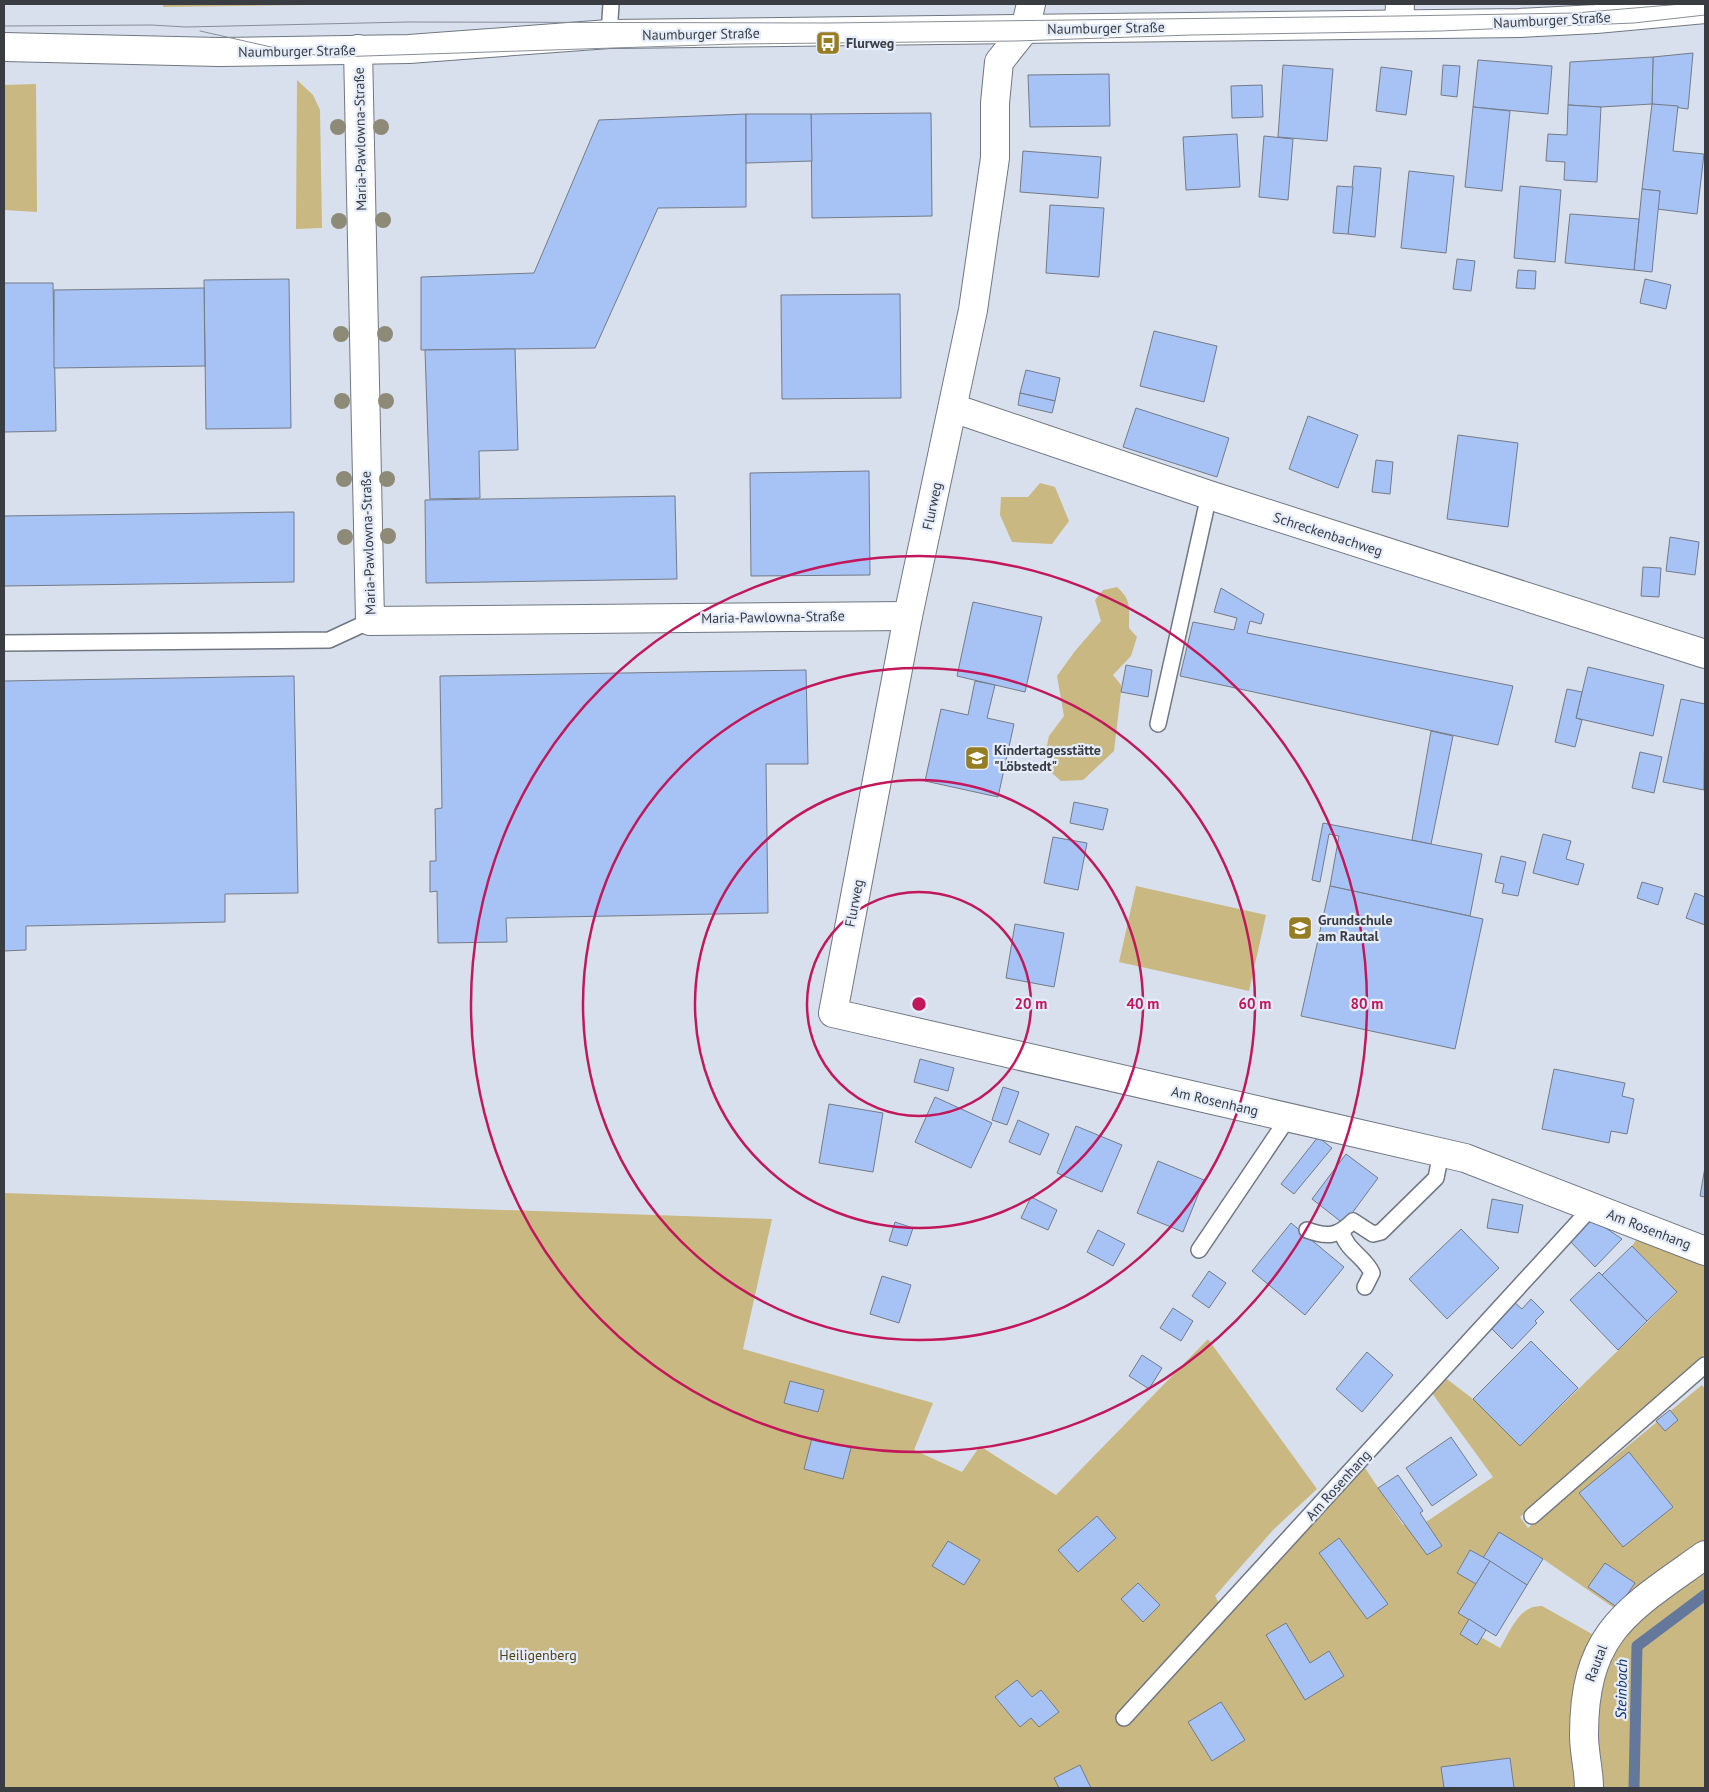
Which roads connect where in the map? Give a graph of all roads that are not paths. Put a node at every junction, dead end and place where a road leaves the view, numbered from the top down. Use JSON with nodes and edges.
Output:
{"nodes":[{"id":1,"x":610,"y":4,"type":"edge"},
{"id":2,"x":1705,"y":9,"type":"edge"},
{"id":3,"x":1399,"y":14,"type":"edge"},
{"id":4,"x":1028,"y":16,"type":"edge"},
{"id":5,"x":609,"y":34,"type":"junction"},
{"id":6,"x":4,"y":47,"type":"edge"},
{"id":7,"x":358,"y":49,"type":"junction"},
{"id":8,"x":953,"y":408,"type":"junction"},
{"id":9,"x":1209,"y":495,"type":"junction"},
{"id":10,"x":908,"y":616,"type":"junction"},
{"id":11,"x":370,"y":621,"type":"junction"},
{"id":12,"x":4,"y":643,"type":"edge"},
{"id":13,"x":1705,"y":654,"type":"edge"},
{"id":14,"x":1158,"y":724,"type":"dead end"},
{"id":15,"x":833,"y":1014,"type":"joint"},
{"id":16,"x":1288,"y":1118,"type":"junction"},
{"id":17,"x":1441,"y":1153,"type":"junction"},
{"id":18,"x":1592,"y":1207,"type":"junction"},
{"id":19,"x":1308,"y":1230,"type":"dead end"},
{"id":20,"x":1342,"y":1232,"type":"junction"},
{"id":21,"x":1198,"y":1250,"type":"dead end"},
{"id":22,"x":1705,"y":1251,"type":"edge"},
{"id":23,"x":1365,"y":1287,"type":"dead end"},
{"id":24,"x":1705,"y":1365,"type":"edge"},
{"id":25,"x":1532,"y":1516,"type":"dead end"},
{"id":26,"x":1705,"y":1555,"type":"edge"},
{"id":27,"x":1124,"y":1718,"type":"dead end"},
{"id":28,"x":1589,"y":1788,"type":"edge"}],
"edges":[{"from":1,"to":5,"type":"lane"},
{"from":2,"to":3,"type":"street","name":"Naumburger Straße"},
{"from":3,"to":4,"type":"street","name":"Naumburger Straße"},
{"from":4,"to":5,"type":"street","name":"Naumburger Straße"},
{"from":4,"to":8,"type":"street","name":"Flurweg"},
{"from":5,"to":7,"type":"street","name":"Naumburger Straße"},
{"from":6,"to":7,"type":"street","name":"Naumburger Straße"},
{"from":7,"to":11,"type":"street","name":"Maria-Pawlowna-Straße"},
{"from":8,"to":9,"type":"street","name":"Schreckenbachweg"},
{"from":8,"to":10,"type":"street","name":"Flurweg"},
{"from":9,"to":13,"type":"street","name":"Schreckenbachweg"},
{"from":9,"to":14,"type":"lane"},
{"from":10,"to":11,"type":"street","name":"Maria-Pawlowna-Straße"},
{"from":10,"to":15,"type":"street","name":"Flurweg"},
{"from":11,"to":12,"type":"lane"},
{"from":15,"to":16,"type":"street","name":"Am Rosenhang"},
{"from":16,"to":17,"type":"street","name":"Am Rosenhang"},
{"from":16,"to":21,"type":"lane"},
{"from":17,"to":18,"type":"street","name":"Am Rosenhang"},
{"from":17,"to":20,"type":"lane"},
{"from":18,"to":22,"type":"street","name":"Am Rosenhang"},
{"from":18,"to":27,"type":"lane","name":"Am Rosenhang"},
{"from":19,"to":20,"type":"lane"},
{"from":20,"to":23,"type":"lane"},
{"from":24,"to":25,"type":"lane"},
{"from":26,"to":28,"type":"street","name":"Rautal"}]}
